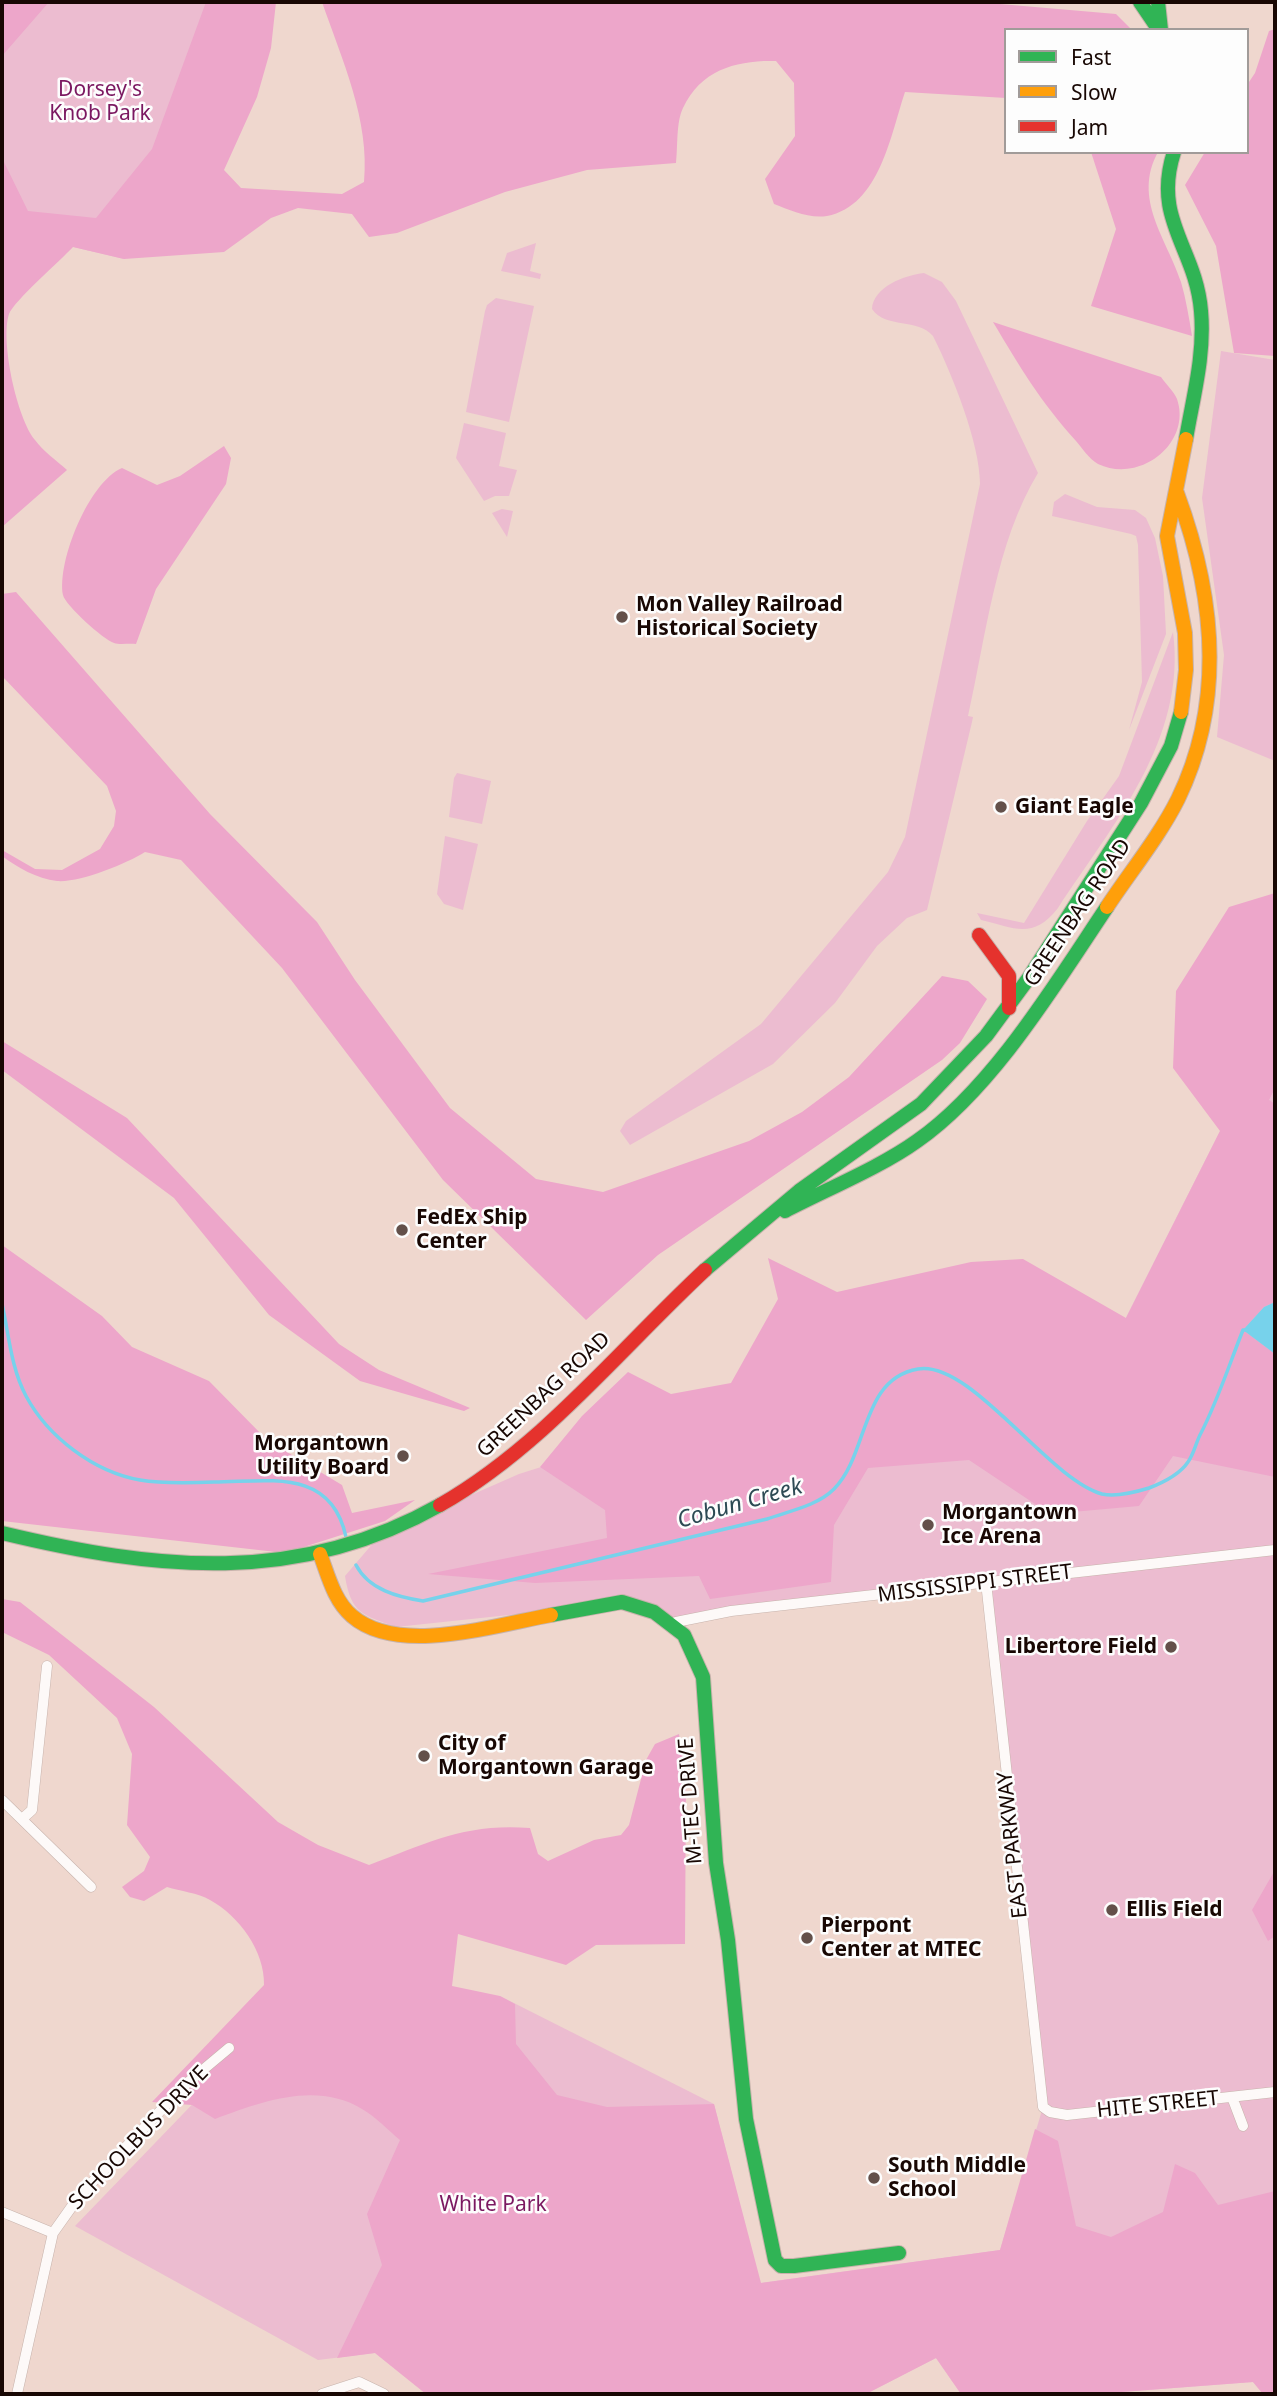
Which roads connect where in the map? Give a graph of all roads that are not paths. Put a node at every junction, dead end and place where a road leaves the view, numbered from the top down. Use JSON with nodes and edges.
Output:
{"nodes":[{"id":1,"x":1140,"y":2,"type":"edge"},
{"id":2,"x":1158,"y":2,"type":"edge"},
{"id":3,"x":1159,"y":28,"type":"edge"},
{"id":4,"x":1160,"y":28,"type":"edge"},
{"id":5,"x":1173,"y":154,"type":"edge"},
{"id":6,"x":1177,"y":493,"type":"junction"},
{"id":7,"x":979,"y":935,"type":"dead end"},
{"id":8,"x":1009,"y":1009,"type":"junction"},
{"id":9,"x":754,"y":1228,"type":"junction"},
{"id":10,"x":2,"y":1533,"type":"edge"},
{"id":11,"x":1275,"y":1550,"type":"edge"},
{"id":12,"x":320,"y":1554,"type":"junction"},
{"id":13,"x":986,"y":1582,"type":"junction"},
{"id":14,"x":676,"y":1622,"type":"junction"},
{"id":15,"x":47,"y":1666,"type":"dead end"},
{"id":16,"x":2,"y":1800,"type":"edge"},
{"id":17,"x":22,"y":1819,"type":"junction"},
{"id":18,"x":91,"y":1887,"type":"dead end"},
{"id":19,"x":229,"y":2048,"type":"dead end"},
{"id":20,"x":1275,"y":2092,"type":"edge"},
{"id":21,"x":1232,"y":2097,"type":"junction"},
{"id":22,"x":1043,"y":2107,"type":"joint"},
{"id":23,"x":1243,"y":2126,"type":"dead end"},
{"id":24,"x":2,"y":2212,"type":"edge"},
{"id":25,"x":53,"y":2233,"type":"junction"},
{"id":26,"x":899,"y":2253,"type":"dead end"},
{"id":27,"x":17,"y":2394,"type":"edge"},
{"id":28,"x":322,"y":2394,"type":"edge"},
{"id":29,"x":384,"y":2394,"type":"edge"}],
"edges":[{"from":1,"to":3,"type":"main road"},
{"from":2,"to":4,"type":"main road"},
{"from":5,"to":6,"type":"main road","name":"GREENBAG ROAD"},
{"from":6,"to":8,"type":"main road","name":"GREENBAG ROAD"},
{"from":6,"to":9,"type":"main road","name":"GREENBAG ROAD"},
{"from":7,"to":8,"type":"main road"},
{"from":8,"to":9,"type":"main road","name":"GREENBAG ROAD"},
{"from":9,"to":12,"type":"main road","name":"GREENBAG ROAD"},
{"from":10,"to":12,"type":"main road","name":"GREENBAG ROAD"},
{"from":11,"to":13,"type":"street","name":"MISSISSIPPI STREET"},
{"from":12,"to":14,"type":"main road"},
{"from":13,"to":14,"type":"street","name":"MISSISSIPPI STREET"},
{"from":13,"to":22,"type":"street","name":"EAST PARKWAY"},
{"from":14,"to":26,"type":"main road","name":"M-TEC DRIVE"},
{"from":15,"to":17,"type":"street"},
{"from":16,"to":17,"type":"street"},
{"from":17,"to":18,"type":"street"},
{"from":19,"to":25,"type":"street","name":"SCHOOLBUS DRIVE"},
{"from":20,"to":21,"type":"street","name":"HITE STREET"},
{"from":21,"to":22,"type":"street","name":"HITE STREET"},
{"from":21,"to":23,"type":"street"},
{"from":24,"to":25,"type":"street"},
{"from":25,"to":27,"type":"street"},
{"from":28,"to":29,"type":"street"}]}
